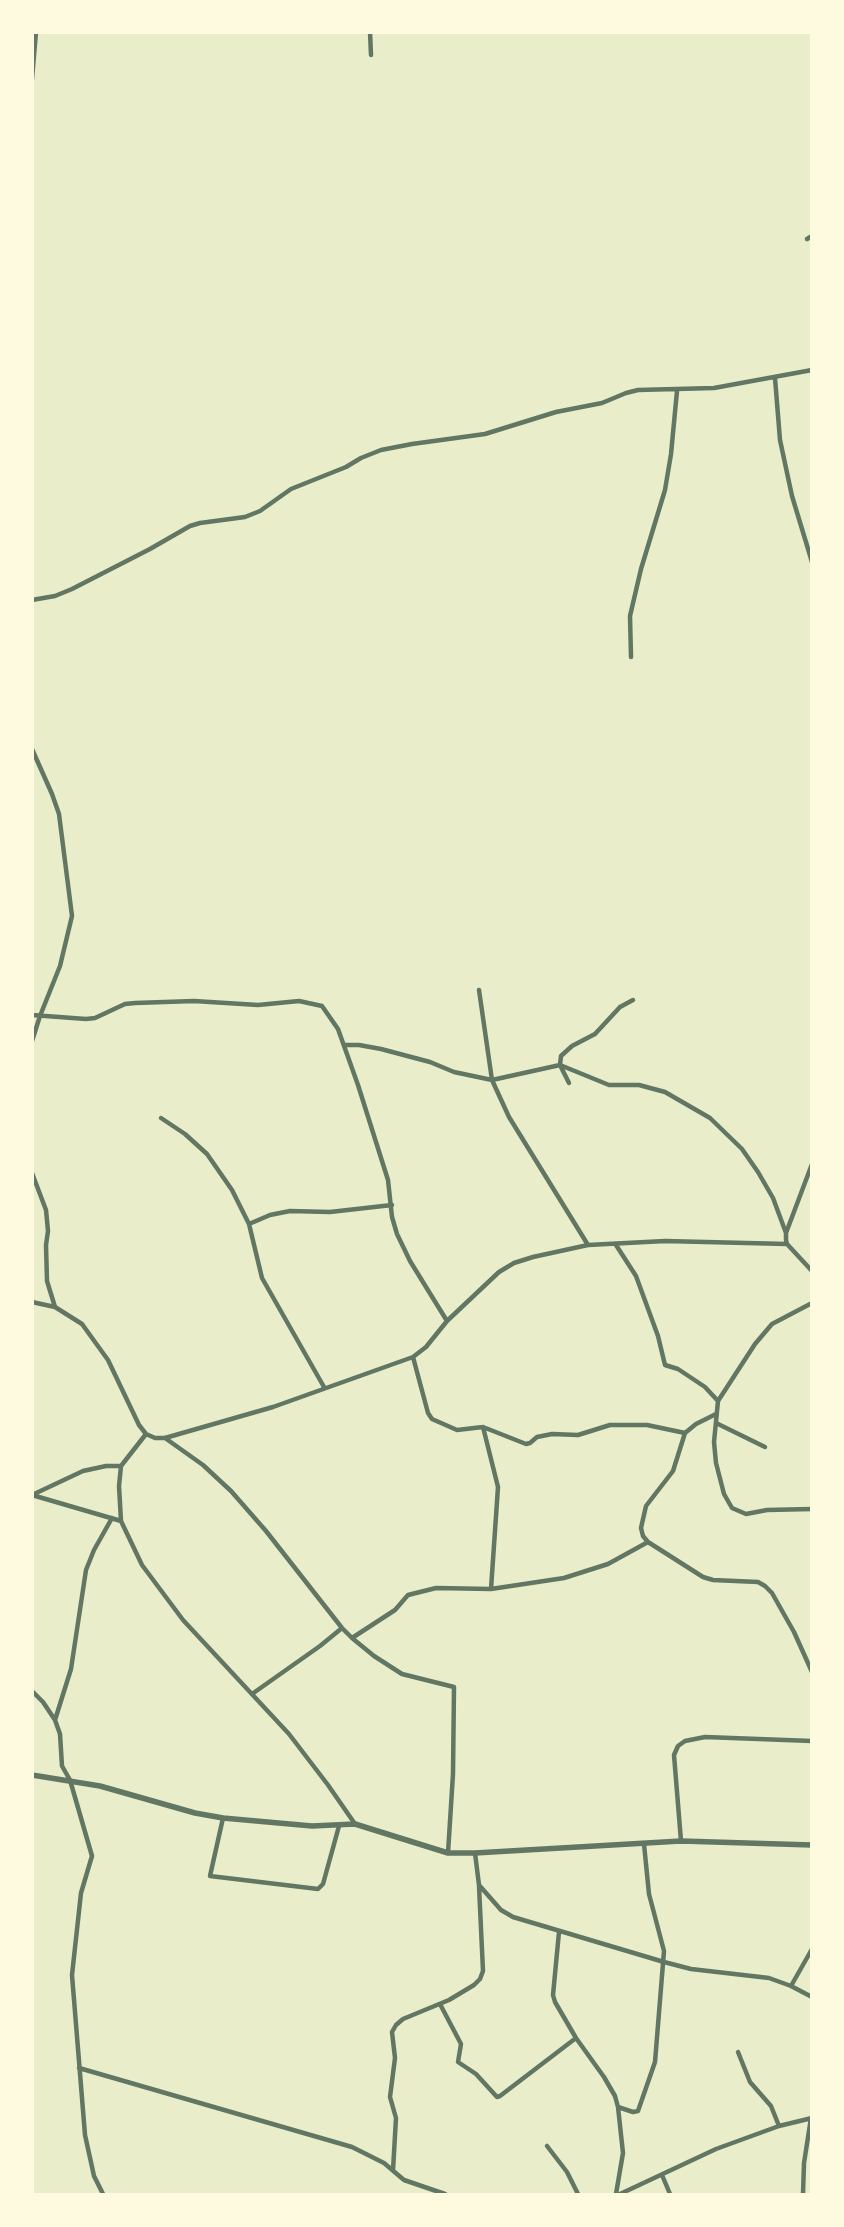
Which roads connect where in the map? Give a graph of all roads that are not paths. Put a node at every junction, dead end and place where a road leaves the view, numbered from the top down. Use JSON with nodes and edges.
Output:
{"nodes":[{"id":1,"x":36,"y":32,"type":"edge"},
{"id":2,"x":370,"y":32,"type":"edge"},
{"id":3,"x":371,"y":55,"type":"dead end"},
{"id":4,"x":32,"y":79,"type":"edge"},
{"id":5,"x":812,"y":370,"type":"edge"},
{"id":6,"x":775,"y":378,"type":"junction"},
{"id":7,"x":677,"y":391,"type":"junction"},
{"id":8,"x":812,"y":562,"type":"edge"},
{"id":9,"x":32,"y":600,"type":"edge"},
{"id":10,"x":632,"y":657,"type":"dead end"},
{"id":11,"x":32,"y":749,"type":"edge"},
{"id":12,"x":478,"y":990,"type":"dead end"},
{"id":13,"x":632,"y":1000,"type":"dead end"},
{"id":14,"x":32,"y":1015,"type":"edge"},
{"id":15,"x":40,"y":1016,"type":"junction"},
{"id":16,"x":32,"y":1041,"type":"edge"},
{"id":17,"x":344,"y":1045,"type":"junction"},
{"id":18,"x":560,"y":1065,"type":"junction"},
{"id":19,"x":492,"y":1080,"type":"junction"},
{"id":20,"x":569,"y":1083,"type":"dead end"},
{"id":21,"x":161,"y":1118,"type":"dead end"},
{"id":22,"x":812,"y":1164,"type":"edge"},
{"id":23,"x":32,"y":1173,"type":"edge"},
{"id":24,"x":392,"y":1204,"type":"junction"},
{"id":25,"x":249,"y":1224,"type":"junction"},
{"id":26,"x":786,"y":1234,"type":"junction"},
{"id":27,"x":787,"y":1244,"type":"junction"},
{"id":28,"x":588,"y":1245,"type":"junction"},
{"id":29,"x":616,"y":1245,"type":"junction"},
{"id":30,"x":812,"y":1271,"type":"edge"},
{"id":31,"x":32,"y":1302,"type":"edge"},
{"id":32,"x":812,"y":1303,"type":"edge"},
{"id":33,"x":55,"y":1307,"type":"junction"},
{"id":34,"x":447,"y":1322,"type":"junction"},
{"id":35,"x":413,"y":1357,"type":"junction"},
{"id":36,"x":324,"y":1387,"type":"junction"},
{"id":37,"x":718,"y":1401,"type":"junction"},
{"id":38,"x":716,"y":1414,"type":"junction"},
{"id":39,"x":716,"y":1423,"type":"junction"},
{"id":40,"x":483,"y":1428,"type":"junction"},
{"id":41,"x":146,"y":1434,"type":"junction"},
{"id":42,"x":685,"y":1434,"type":"junction"},
{"id":43,"x":165,"y":1438,"type":"junction"},
{"id":44,"x":765,"y":1447,"type":"dead end"},
{"id":45,"x":121,"y":1466,"type":"junction"},
{"id":46,"x":32,"y":1495,"type":"edge"},
{"id":47,"x":812,"y":1509,"type":"edge"},
{"id":48,"x":112,"y":1518,"type":"junction"},
{"id":49,"x":121,"y":1521,"type":"junction"},
{"id":50,"x":648,"y":1542,"type":"junction"},
{"id":51,"x":490,"y":1589,"type":"junction"},
{"id":52,"x":342,"y":1628,"type":"junction"},
{"id":53,"x":352,"y":1638,"type":"junction"},
{"id":54,"x":812,"y":1672,"type":"edge"},
{"id":55,"x":32,"y":1692,"type":"edge"},
{"id":56,"x":252,"y":1694,"type":"junction"},
{"id":57,"x":55,"y":1720,"type":"junction"},
{"id":58,"x":812,"y":1741,"type":"edge"},
{"id":59,"x":32,"y":1775,"type":"edge"},
{"id":60,"x":70,"y":1780,"type":"junction"},
{"id":61,"x":223,"y":1818,"type":"junction"},
{"id":62,"x":355,"y":1824,"type":"junction"},
{"id":63,"x":339,"y":1826,"type":"junction"},
{"id":64,"x":680,"y":1841,"type":"junction"},
{"id":65,"x":644,"y":1844,"type":"junction"},
{"id":66,"x":812,"y":1845,"type":"edge"},
{"id":67,"x":448,"y":1853,"type":"junction"},
{"id":68,"x":475,"y":1853,"type":"junction"},
{"id":69,"x":478,"y":1885,"type":"junction"},
{"id":70,"x":560,"y":1932,"type":"junction"},
{"id":71,"x":812,"y":1949,"type":"edge"},
{"id":72,"x":664,"y":1962,"type":"junction"},
{"id":73,"x":791,"y":1986,"type":"junction"},
{"id":74,"x":812,"y":1996,"type":"edge"},
{"id":75,"x":440,"y":2004,"type":"junction"},
{"id":76,"x":576,"y":2038,"type":"junction"},
{"id":77,"x":738,"y":2052,"type":"dead end"},
{"id":78,"x":79,"y":2068,"type":"junction"},
{"id":79,"x":618,"y":2107,"type":"junction"},
{"id":80,"x":811,"y":2118,"type":"edge"},
{"id":81,"x":779,"y":2126,"type":"junction"},
{"id":82,"x":547,"y":2146,"type":"dead end"},
{"id":83,"x":393,"y":2170,"type":"junction"},
{"id":84,"x":662,"y":2175,"type":"junction"},
{"id":85,"x":104,"y":2194,"type":"edge"},
{"id":86,"x":445,"y":2194,"type":"edge"},
{"id":87,"x":578,"y":2194,"type":"edge"},
{"id":88,"x":618,"y":2194,"type":"edge"},
{"id":89,"x":670,"y":2194,"type":"edge"},
{"id":90,"x":803,"y":2194,"type":"edge"}],
"edges":[{"from":1,"to":4,"type":"street"},
{"from":2,"to":3,"type":"street"},
{"from":5,"to":6,"type":"street"},
{"from":6,"to":7,"type":"street"},
{"from":6,"to":8,"type":"street"},
{"from":7,"to":9,"type":"street"},
{"from":7,"to":10,"type":"street"},
{"from":11,"to":15,"type":"street"},
{"from":12,"to":19,"type":"street"},
{"from":13,"to":18,"type":"street"},
{"from":14,"to":15,"type":"street"},
{"from":15,"to":16,"type":"street"},
{"from":15,"to":17,"type":"street"},
{"from":17,"to":19,"type":"street"},
{"from":17,"to":24,"type":"street"},
{"from":18,"to":19,"type":"street"},
{"from":18,"to":20,"type":"street"},
{"from":18,"to":26,"type":"street"},
{"from":19,"to":28,"type":"street"},
{"from":21,"to":25,"type":"street"},
{"from":22,"to":26,"type":"street"},
{"from":23,"to":33,"type":"street"},
{"from":24,"to":25,"type":"street"},
{"from":24,"to":34,"type":"street"},
{"from":25,"to":36,"type":"street"},
{"from":26,"to":27,"type":"street"},
{"from":27,"to":29,"type":"street"},
{"from":27,"to":30,"type":"street"},
{"from":28,"to":29,"type":"street"},
{"from":28,"to":34,"type":"street"},
{"from":29,"to":37,"type":"street"},
{"from":31,"to":33,"type":"street"},
{"from":32,"to":37,"type":"street"},
{"from":33,"to":41,"type":"street"},
{"from":34,"to":35,"type":"street"},
{"from":35,"to":36,"type":"street"},
{"from":35,"to":40,"type":"street"},
{"from":36,"to":43,"type":"street"},
{"from":37,"to":38,"type":"street"},
{"from":38,"to":39,"type":"street"},
{"from":38,"to":42,"type":"street"},
{"from":39,"to":44,"type":"street"},
{"from":39,"to":47,"type":"street"},
{"from":40,"to":42,"type":"street"},
{"from":40,"to":51,"type":"street"},
{"from":41,"to":43,"type":"street"},
{"from":41,"to":45,"type":"street"},
{"from":42,"to":50,"type":"street"},
{"from":43,"to":52,"type":"street"},
{"from":45,"to":46,"type":"street"},
{"from":45,"to":49,"type":"street"},
{"from":46,"to":48,"type":"street"},
{"from":48,"to":49,"type":"street"},
{"from":48,"to":57,"type":"street"},
{"from":49,"to":56,"type":"street"},
{"from":50,"to":51,"type":"street"},
{"from":50,"to":54,"type":"street"},
{"from":51,"to":53,"type":"street"},
{"from":52,"to":53,"type":"street"},
{"from":52,"to":56,"type":"street"},
{"from":53,"to":67,"type":"street"},
{"from":55,"to":57,"type":"street"},
{"from":56,"to":62,"type":"street"},
{"from":57,"to":60,"type":"street"},
{"from":58,"to":64,"type":"street"},
{"from":59,"to":60,"type":"street"},
{"from":60,"to":61,"type":"street"},
{"from":60,"to":78,"type":"street"},
{"from":61,"to":63,"type":"street"},
{"from":61,"to":63,"type":"street"},
{"from":62,"to":63,"type":"street"},
{"from":62,"to":67,"type":"street"},
{"from":64,"to":65,"type":"street"},
{"from":64,"to":66,"type":"street"},
{"from":65,"to":68,"type":"street"},
{"from":65,"to":72,"type":"street"},
{"from":67,"to":68,"type":"street"},
{"from":68,"to":69,"type":"street"},
{"from":69,"to":70,"type":"street"},
{"from":69,"to":75,"type":"street"},
{"from":70,"to":72,"type":"street"},
{"from":70,"to":76,"type":"street"},
{"from":71,"to":73,"type":"street"},
{"from":72,"to":73,"type":"street"},
{"from":72,"to":79,"type":"street"},
{"from":73,"to":74,"type":"street"},
{"from":75,"to":76,"type":"street"},
{"from":75,"to":83,"type":"street"},
{"from":76,"to":79,"type":"street"},
{"from":77,"to":81,"type":"street"},
{"from":78,"to":83,"type":"street"},
{"from":78,"to":85,"type":"street"},
{"from":79,"to":88,"type":"street"},
{"from":80,"to":81,"type":"street"},
{"from":80,"to":90,"type":"street"},
{"from":81,"to":84,"type":"street"},
{"from":82,"to":87,"type":"street"},
{"from":83,"to":86,"type":"street"},
{"from":84,"to":88,"type":"street"},
{"from":84,"to":89,"type":"street"}]}
